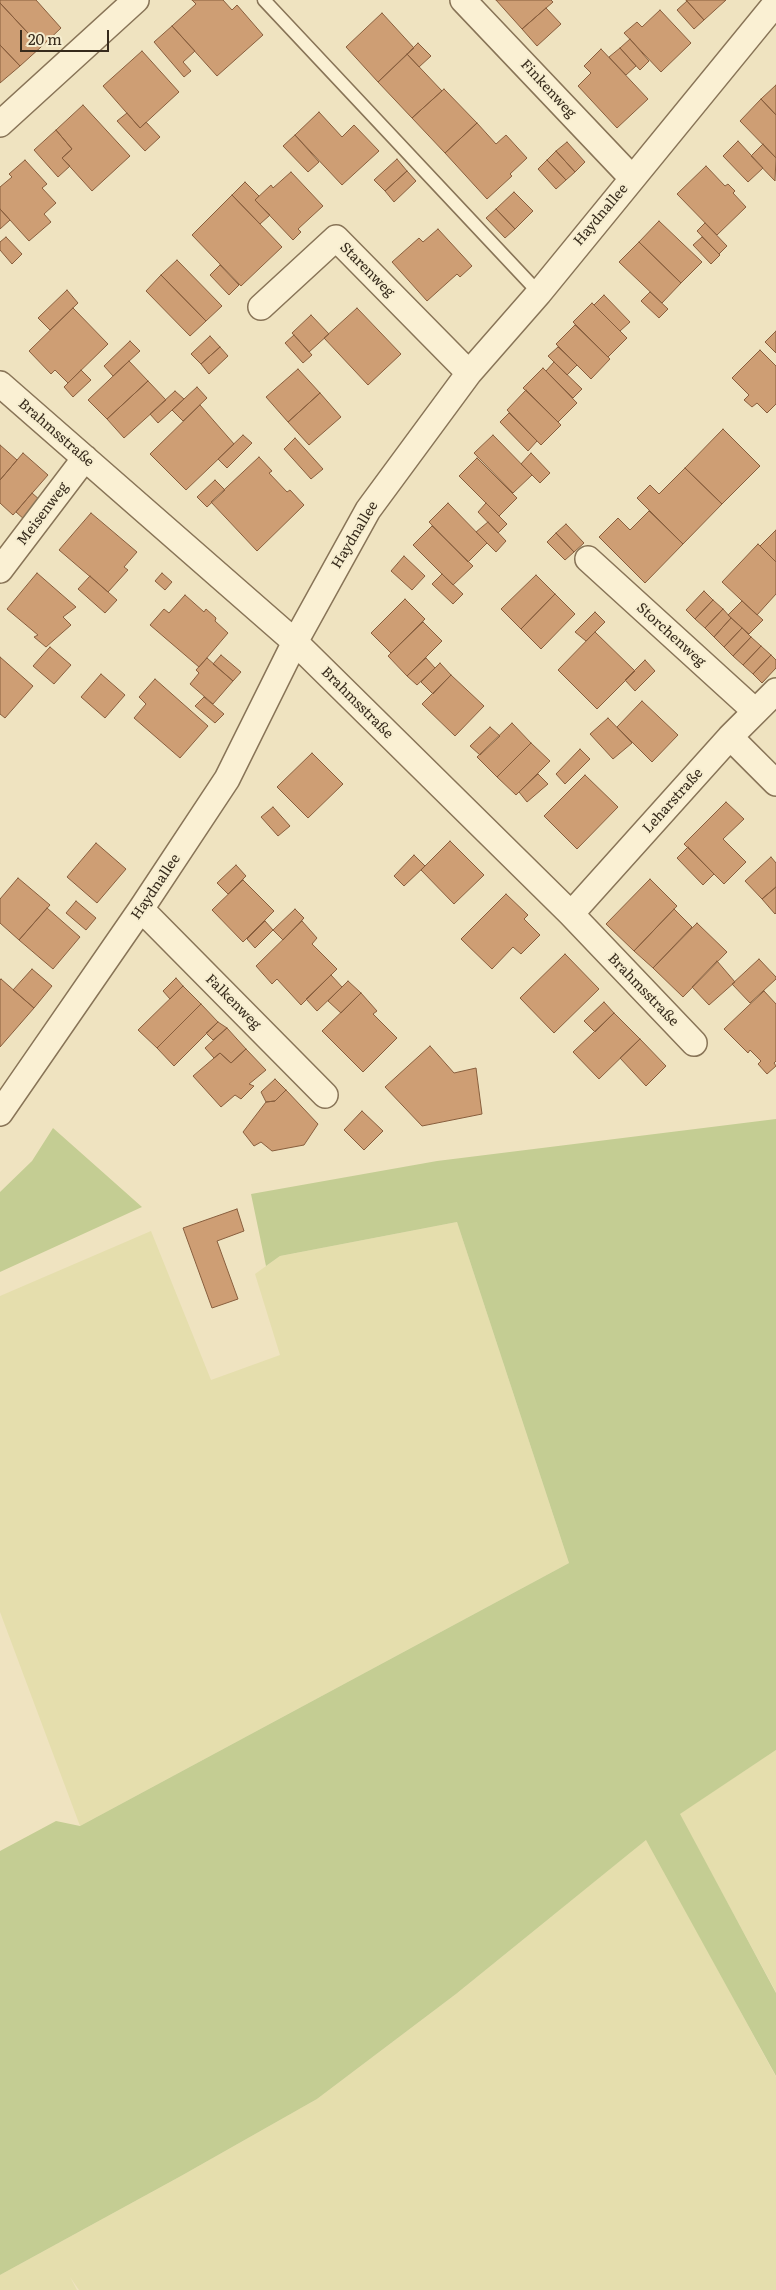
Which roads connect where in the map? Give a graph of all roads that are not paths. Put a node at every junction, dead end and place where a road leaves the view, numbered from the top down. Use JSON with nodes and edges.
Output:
{"nodes":[{"id":1,"x":136,"y":0,"type":"edge"},
{"id":2,"x":264,"y":0,"type":"edge"},
{"id":3,"x":464,"y":0,"type":"edge"},
{"id":4,"x":776,"y":3,"type":"edge"},
{"id":5,"x":0,"y":124,"type":"edge"},
{"id":6,"x":632,"y":178,"type":"junction"},
{"id":7,"x":539,"y":293,"type":"junction"},
{"id":8,"x":261,"y":306,"type":"dead end"},
{"id":9,"x":469,"y":373,"type":"junction"},
{"id":10,"x":0,"y":384,"type":"edge"},
{"id":11,"x":85,"y":458,"type":"junction"},
{"id":12,"x":588,"y":559,"type":"dead end"},
{"id":13,"x":0,"y":570,"type":"edge"},
{"id":14,"x":295,"y":642,"type":"junction"},
{"id":15,"x":776,"y":691,"type":"edge"},
{"id":16,"x":755,"y":711,"type":"junction"},
{"id":17,"x":730,"y":737,"type":"junction"},
{"id":18,"x":776,"y":783,"type":"edge"},
{"id":19,"x":141,"y":909,"type":"junction"},
{"id":20,"x":571,"y":914,"type":"junction"},
{"id":21,"x":694,"y":1043,"type":"dead end"},
{"id":22,"x":326,"y":1095,"type":"dead end"},
{"id":23,"x":0,"y":1113,"type":"edge"}],
"edges":[{"from":1,"to":5,"type":"street"},
{"from":2,"to":7,"type":"lane"},
{"from":3,"to":6,"type":"street","name":"Finkenweg"},
{"from":4,"to":6,"type":"street","name":"Haydnallee"},
{"from":6,"to":7,"type":"street","name":"Haydnallee"},
{"from":7,"to":9,"type":"street","name":"Haydnallee"},
{"from":8,"to":9,"type":"street","name":"Starenweg"},
{"from":9,"to":14,"type":"street","name":"Haydnallee"},
{"from":10,"to":11,"type":"street","name":"Brahmsstraße"},
{"from":11,"to":13,"type":"street","name":"Meisenweg"},
{"from":11,"to":14,"type":"street","name":"Brahmsstraße"},
{"from":12,"to":16,"type":"street","name":"Storchenweg"},
{"from":14,"to":19,"type":"street","name":"Haydnallee"},
{"from":14,"to":20,"type":"street","name":"Brahmsstraße"},
{"from":15,"to":16,"type":"street","name":"Leharstraße"},
{"from":16,"to":17,"type":"street","name":"Leharstraße"},
{"from":17,"to":18,"type":"street"},
{"from":17,"to":20,"type":"street","name":"Leharstraße"},
{"from":19,"to":22,"type":"street","name":"Falkenweg"},
{"from":19,"to":23,"type":"street","name":"Haydnallee"},
{"from":20,"to":21,"type":"street","name":"Brahmsstraße"}]}
